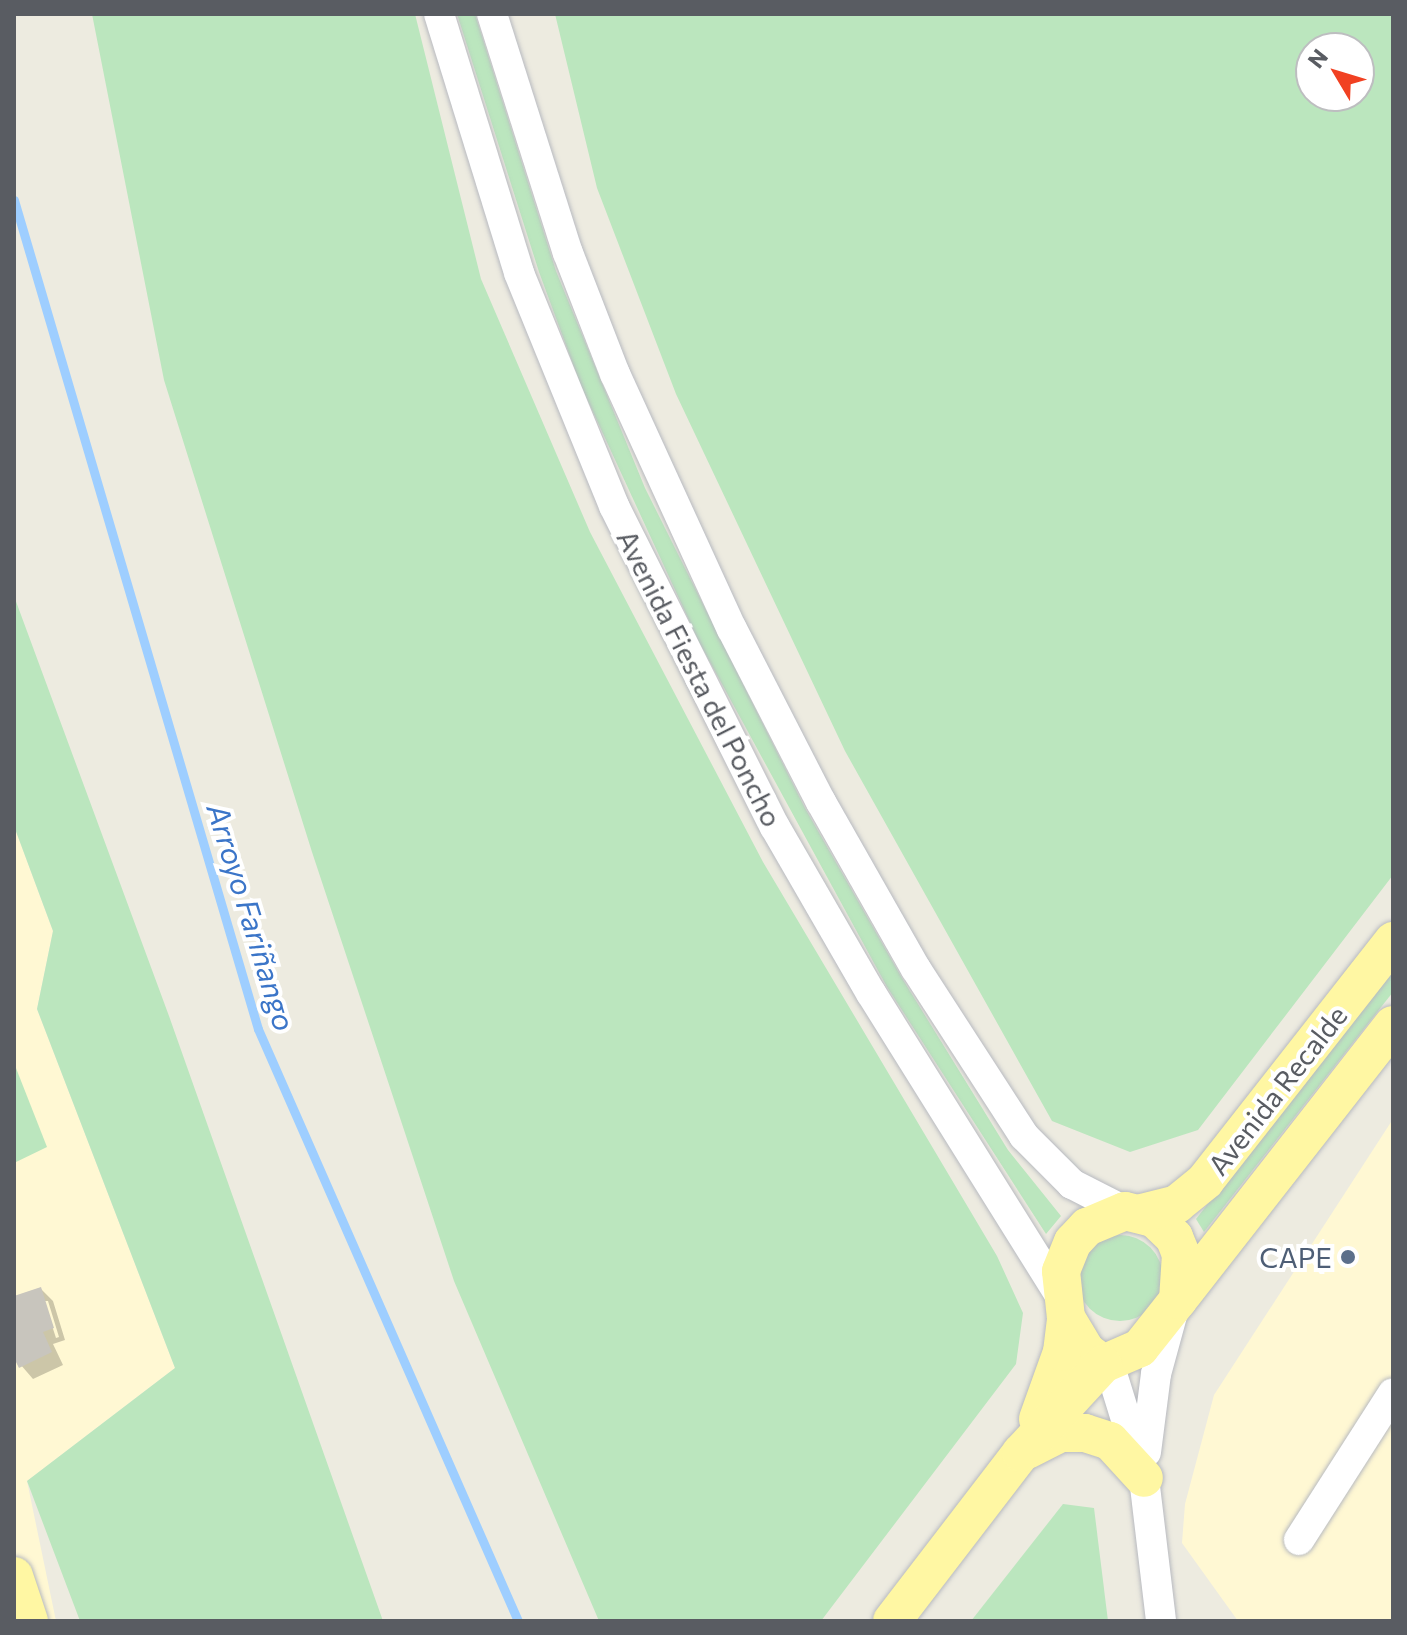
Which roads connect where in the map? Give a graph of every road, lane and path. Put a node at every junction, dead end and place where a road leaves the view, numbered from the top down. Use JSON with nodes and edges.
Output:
{"nodes":[{"id":1,"x":439,"y":14,"type":"edge"},
{"id":2,"x":492,"y":14,"type":"edge"},
{"id":3,"x":1393,"y":941,"type":"edge"},
{"id":4,"x":1393,"y":1025,"type":"edge"},
{"id":5,"x":1134,"y":1212,"type":"junction"},
{"id":6,"x":1176,"y":1304,"type":"junction"},
{"id":7,"x":1063,"y":1306,"type":"junction"},
{"id":8,"x":1106,"y":1364,"type":"junction"},
{"id":9,"x":1393,"y":1393,"type":"edge"},
{"id":10,"x":1021,"y":1453,"type":"junction"},
{"id":11,"x":1144,"y":1478,"type":"junction"},
{"id":12,"x":1299,"y":1540,"type":"dead end"},
{"id":13,"x":14,"y":1576,"type":"edge"},
{"id":14,"x":29,"y":1621,"type":"edge"},
{"id":15,"x":892,"y":1621,"type":"edge"},
{"id":16,"x":1161,"y":1621,"type":"edge"}],
"edges":[{"from":1,"to":7,"type":"street","name":"Avenida Fiesta del Poncho"},
{"from":2,"to":5,"type":"street","name":"Avenida Fiesta del Poncho"},
{"from":3,"to":5,"type":"main road","name":"Avenida Recalde"},
{"from":4,"to":6,"type":"main road","name":"Avenida Recalde"},
{"from":5,"to":6,"type":"main road"},
{"from":5,"to":7,"type":"main road"},
{"from":6,"to":8,"type":"main road"},
{"from":6,"to":11,"type":"street"},
{"from":7,"to":8,"type":"main road"},
{"from":7,"to":10,"type":"main road"},
{"from":8,"to":10,"type":"main road"},
{"from":8,"to":11,"type":"street"},
{"from":9,"to":12,"type":"street"},
{"from":10,"to":11,"type":"main road"},
{"from":10,"to":15,"type":"main road"},
{"from":11,"to":16,"type":"street"},
{"from":13,"to":14,"type":"main road"}]}
